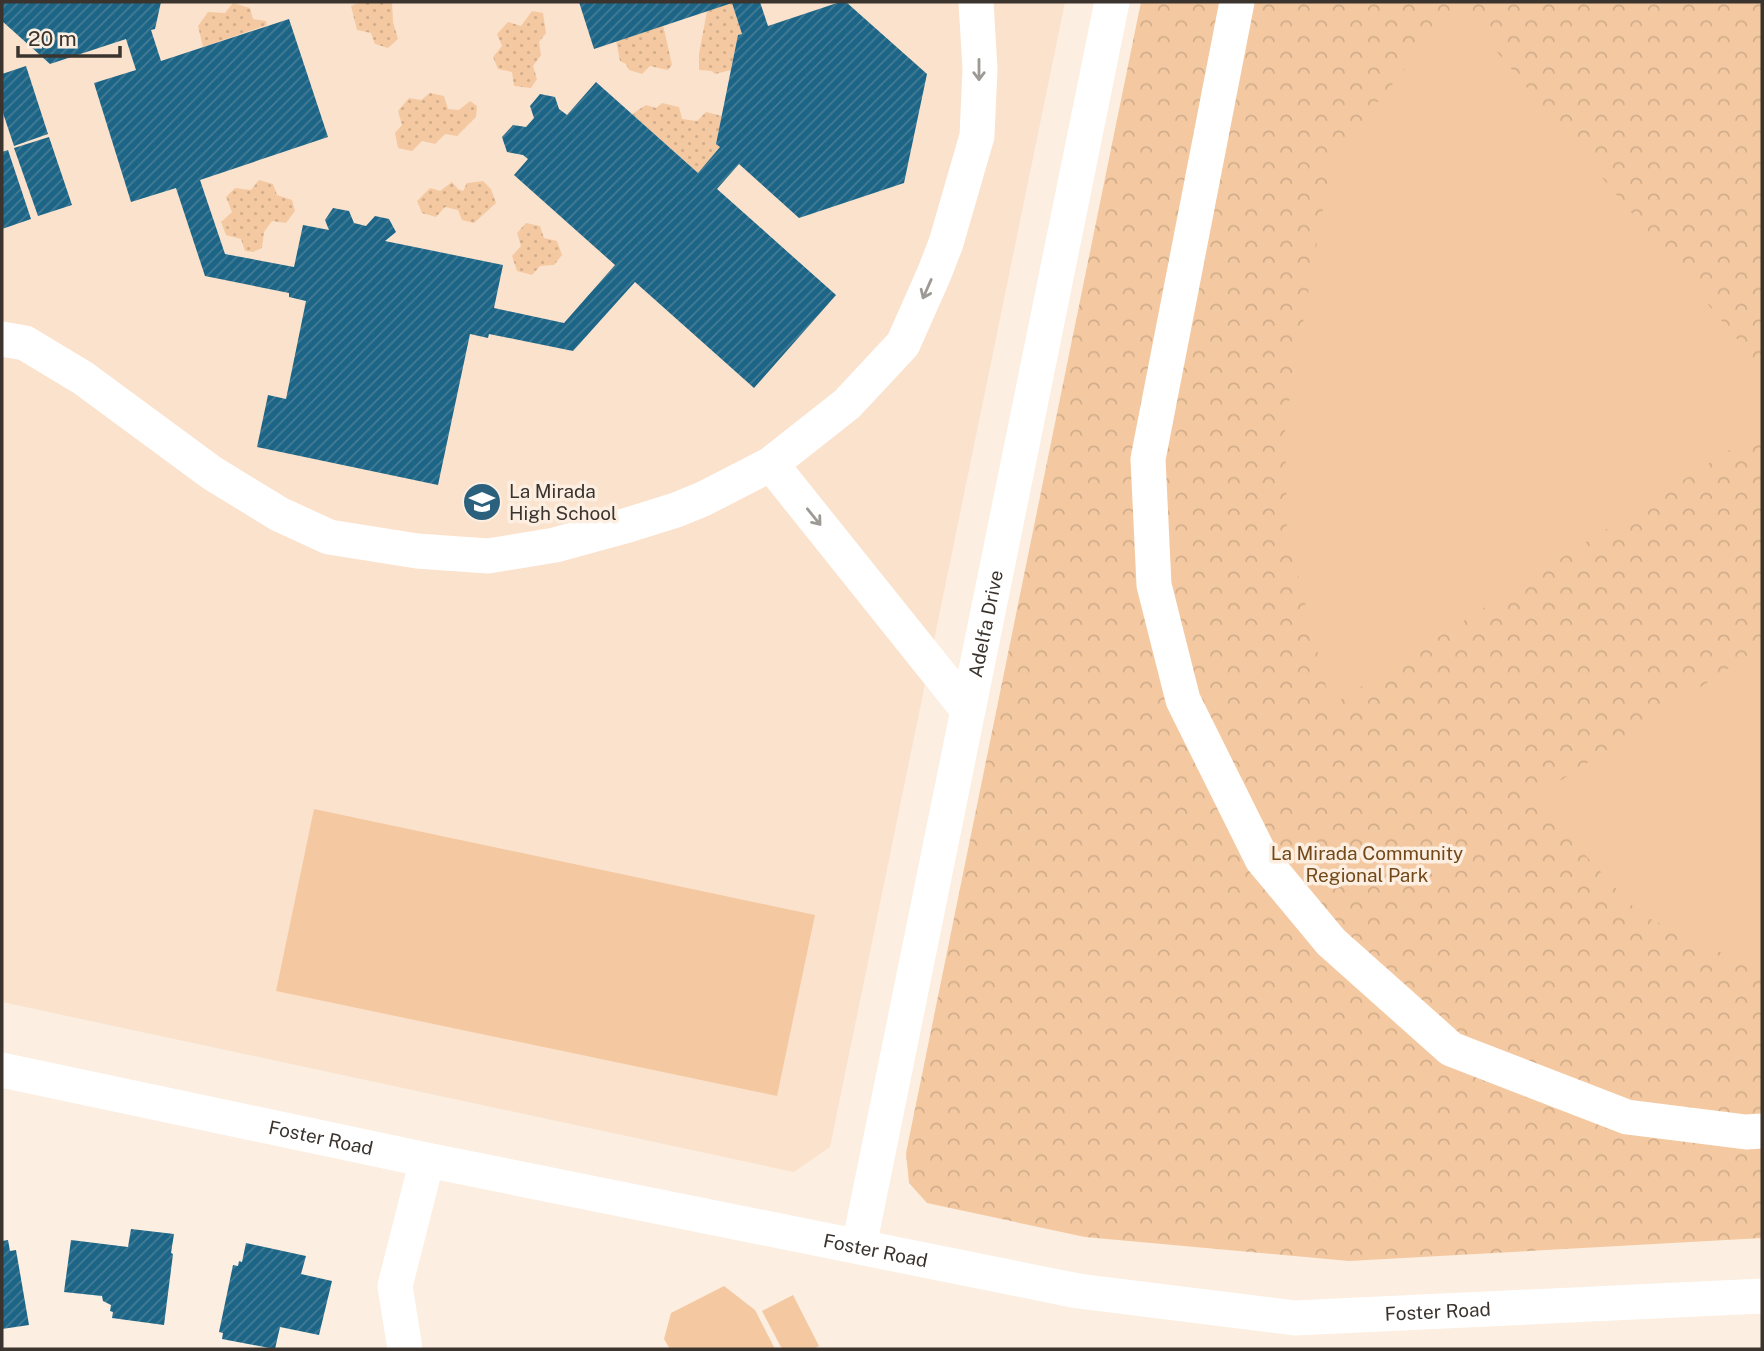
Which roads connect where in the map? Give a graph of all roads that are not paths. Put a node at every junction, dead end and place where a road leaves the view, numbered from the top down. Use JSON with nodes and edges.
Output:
{"nodes":[{"id":1,"x":976,"y":2,"type":"edge"},
{"id":2,"x":1112,"y":2,"type":"edge"},
{"id":3,"x":1237,"y":2,"type":"edge"},
{"id":4,"x":2,"y":339,"type":"edge"},
{"id":5,"x":771,"y":464,"type":"junction"},
{"id":6,"x":968,"y":710,"type":"junction"},
{"id":7,"x":2,"y":1070,"type":"edge"},
{"id":8,"x":1762,"y":1131,"type":"edge"},
{"id":9,"x":426,"y":1160,"type":"junction"},
{"id":10,"x":859,"y":1246,"type":"junction"},
{"id":11,"x":1762,"y":1296,"type":"edge"},
{"id":12,"x":405,"y":1349,"type":"edge"}],
"edges":[{"from":1,"to":5,"type":"street","one_way":true},
{"from":2,"to":6,"type":"street","name":"Adelfa Drive"},
{"from":3,"to":8,"type":"street"},
{"from":4,"to":5,"type":"street"},
{"from":5,"to":6,"type":"street","one_way":true},
{"from":6,"to":10,"type":"street","name":"Adelfa Drive"},
{"from":7,"to":9,"type":"street","name":"Foster Road"},
{"from":9,"to":10,"type":"street","name":"Foster Road"},
{"from":9,"to":12,"type":"street"},
{"from":10,"to":11,"type":"street","name":"Foster Road"}]}
